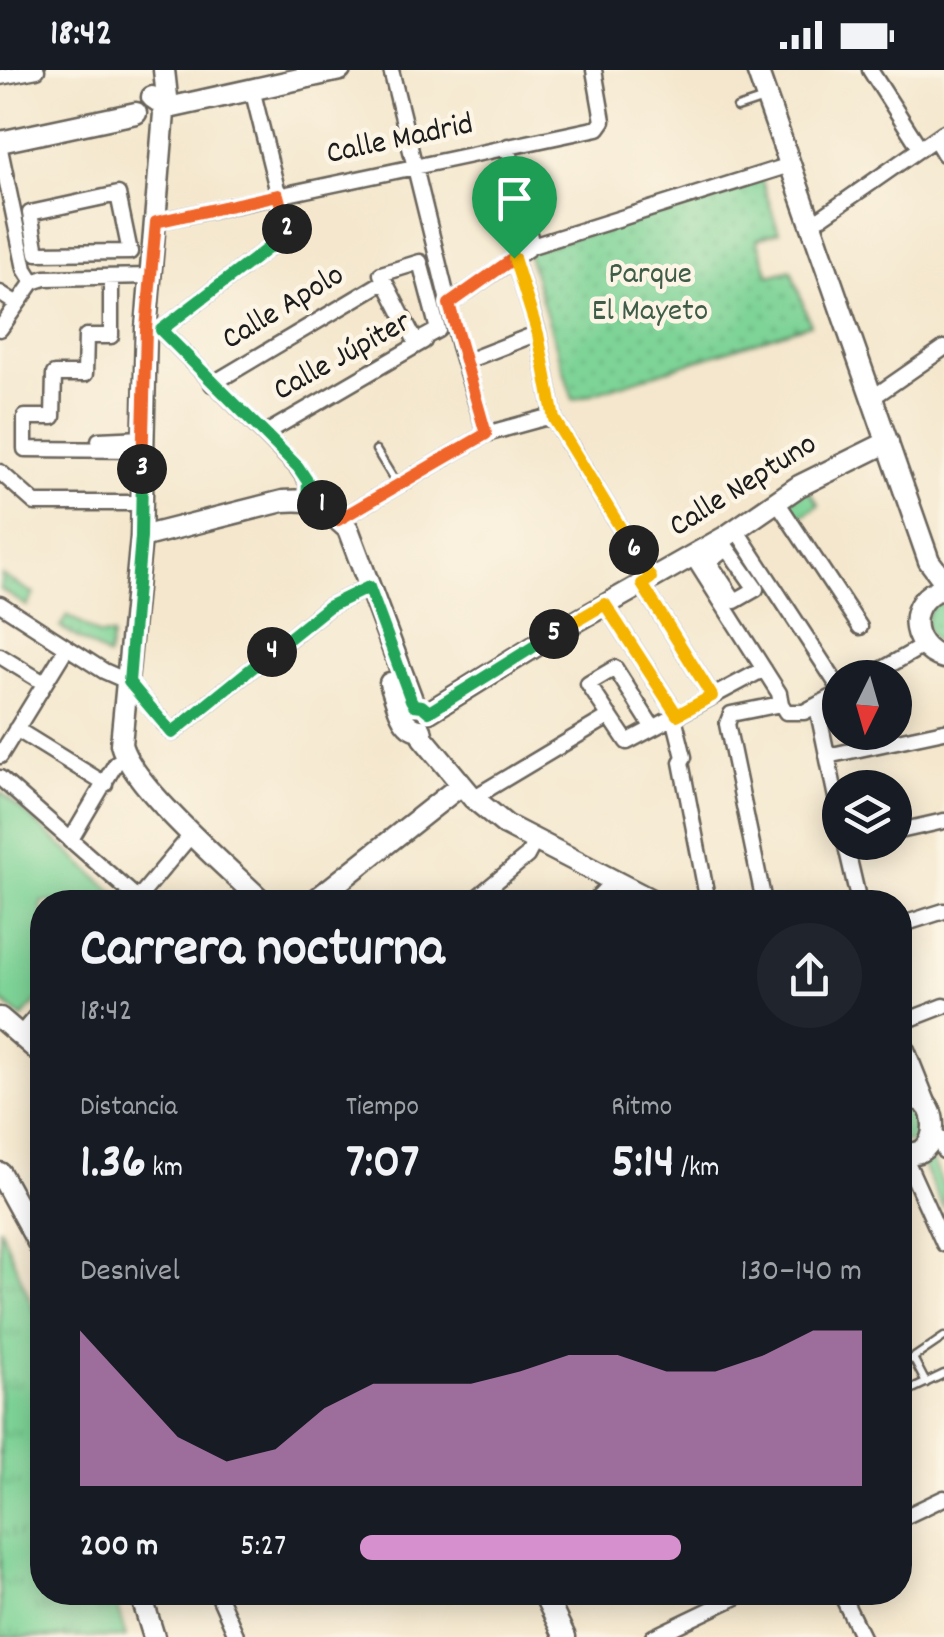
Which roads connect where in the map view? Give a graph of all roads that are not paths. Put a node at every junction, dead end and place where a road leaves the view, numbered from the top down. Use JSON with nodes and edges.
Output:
{"nodes":[{"id":1,"x":38,"y":70,"type":"edge"},
{"id":2,"x":164,"y":70,"type":"edge"},
{"id":3,"x":340,"y":70,"type":"edge"},
{"id":4,"x":391,"y":70,"type":"edge"},
{"id":5,"x":594,"y":70,"type":"edge"},
{"id":6,"x":757,"y":70,"type":"edge"},
{"id":7,"x":870,"y":70,"type":"edge"},
{"id":8,"x":294,"y":75,"type":"edge"},
{"id":9,"x":0,"y":77,"type":"edge"},
{"id":10,"x":252,"y":89,"type":"junction"},
{"id":11,"x":767,"y":99,"type":"junction"},
{"id":12,"x":737,"y":108,"type":"dead end"},
{"id":13,"x":153,"y":112,"type":"junction"},
{"id":14,"x":940,"y":135,"type":"edge"},
{"id":15,"x":0,"y":146,"type":"edge"},
{"id":16,"x":508,"y":146,"type":"junction"},
{"id":17,"x":920,"y":148,"type":"junction"},
{"id":18,"x":944,"y":154,"type":"edge"},
{"id":19,"x":790,"y":164,"type":"junction"},
{"id":20,"x":416,"y":166,"type":"junction"},
{"id":21,"x":278,"y":195,"type":"junction"},
{"id":22,"x":156,"y":222,"type":"junction"},
{"id":23,"x":810,"y":222,"type":"junction"},
{"id":24,"x":532,"y":246,"type":"junction"},
{"id":25,"x":130,"y":252,"type":"joint"},
{"id":26,"x":514,"y":258,"type":"junction"},
{"id":27,"x":151,"y":276,"type":"junction"},
{"id":28,"x":111,"y":277,"type":"junction"},
{"id":29,"x":385,"y":281,"type":"junction"},
{"id":30,"x":33,"y":282,"type":"junction"},
{"id":31,"x":0,"y":293,"type":"edge"},
{"id":32,"x":17,"y":304,"type":"junction"},
{"id":33,"x":449,"y":304,"type":"junction"},
{"id":34,"x":0,"y":329,"type":"edge"},
{"id":35,"x":154,"y":330,"type":"junction"},
{"id":36,"x":448,"y":332,"type":"dead end"},
{"id":37,"x":538,"y":334,"type":"junction"},
{"id":38,"x":944,"y":348,"type":"edge"},
{"id":39,"x":464,"y":362,"type":"junction"},
{"id":40,"x":212,"y":384,"type":"junction"},
{"id":41,"x":872,"y":398,"type":"junction"},
{"id":42,"x":554,"y":419,"type":"junction"},
{"id":43,"x":266,"y":433,"type":"junction"},
{"id":44,"x":486,"y":434,"type":"junction"},
{"id":45,"x":54,"y":440,"type":"dead end"},
{"id":46,"x":888,"y":442,"type":"junction"},
{"id":47,"x":143,"y":444,"type":"junction"},
{"id":48,"x":376,"y":450,"type":"dead end"},
{"id":49,"x":0,"y":472,"type":"edge"},
{"id":50,"x":398,"y":486,"type":"junction"},
{"id":51,"x":307,"y":499,"type":"junction"},
{"id":52,"x":776,"y":500,"type":"junction"},
{"id":53,"x":142,"y":503,"type":"junction"},
{"id":54,"x":338,"y":520,"type":"junction"},
{"id":55,"x":141,"y":537,"type":"junction"},
{"id":56,"x":731,"y":538,"type":"junction"},
{"id":57,"x":692,"y":556,"type":"junction"},
{"id":58,"x":646,"y":581,"type":"junction"},
{"id":59,"x":938,"y":588,"type":"edge"},
{"id":60,"x":363,"y":589,"type":"junction"},
{"id":61,"x":0,"y":604,"type":"edge"},
{"id":62,"x":605,"y":604,"type":"junction"},
{"id":63,"x":860,"y":627,"type":"dead end"},
{"id":64,"x":66,"y":646,"type":"junction"},
{"id":65,"x":923,"y":646,"type":"junction"},
{"id":66,"x":0,"y":656,"type":"edge"},
{"id":67,"x":944,"y":658,"type":"edge"},
{"id":68,"x":898,"y":660,"type":"edge"},
{"id":69,"x":822,"y":666,"type":"edge"},
{"id":70,"x":764,"y":669,"type":"junction"},
{"id":71,"x":129,"y":682,"type":"junction"},
{"id":72,"x":44,"y":683,"type":"junction"},
{"id":73,"x":712,"y":696,"type":"junction"},
{"id":74,"x":822,"y":703,"type":"edge"},
{"id":75,"x":781,"y":704,"type":"junction"},
{"id":76,"x":816,"y":707,"type":"junction"},
{"id":77,"x":417,"y":715,"type":"junction"},
{"id":78,"x":610,"y":716,"type":"junction"},
{"id":79,"x":675,"y":716,"type":"junction"},
{"id":80,"x":654,"y":728,"type":"junction"},
{"id":81,"x":16,"y":729,"type":"junction"},
{"id":82,"x":944,"y":731,"type":"edge"},
{"id":83,"x":0,"y":756,"type":"edge"},
{"id":84,"x":827,"y":756,"type":"junction"},
{"id":85,"x":125,"y":759,"type":"junction"},
{"id":86,"x":830,"y":770,"type":"edge"},
{"id":87,"x":0,"y":778,"type":"edge"},
{"id":88,"x":105,"y":784,"type":"junction"},
{"id":89,"x":467,"y":791,"type":"junction"},
{"id":90,"x":944,"y":821,"type":"edge"},
{"id":91,"x":912,"y":828,"type":"edge"},
{"id":92,"x":192,"y":834,"type":"junction"},
{"id":93,"x":70,"y":841,"type":"junction"},
{"id":94,"x":535,"y":841,"type":"junction"},
{"id":95,"x":850,"y":860,"type":"edge"},
{"id":96,"x":614,"y":881,"type":"junction"},
{"id":97,"x":124,"y":890,"type":"edge"},
{"id":98,"x":145,"y":890,"type":"edge"},
{"id":99,"x":250,"y":890,"type":"edge"},
{"id":100,"x":330,"y":890,"type":"edge"},
{"id":101,"x":486,"y":890,"type":"edge"},
{"id":102,"x":605,"y":890,"type":"edge"},
{"id":103,"x":632,"y":890,"type":"edge"},
{"id":104,"x":706,"y":890,"type":"edge"},
{"id":105,"x":762,"y":890,"type":"edge"},
{"id":106,"x":856,"y":890,"type":"edge"},
{"id":107,"x":944,"y":911,"type":"edge"},
{"id":108,"x":912,"y":921,"type":"edge"},
{"id":109,"x":944,"y":1006,"type":"edge"},
{"id":110,"x":0,"y":1018,"type":"edge"},
{"id":111,"x":912,"y":1018,"type":"edge"},
{"id":112,"x":30,"y":1023,"type":"edge"},
{"id":113,"x":20,"y":1035,"type":"junction"},
{"id":114,"x":30,"y":1044,"type":"edge"},
{"id":115,"x":912,"y":1065,"type":"edge"},
{"id":116,"x":927,"y":1106,"type":"edge"},
{"id":117,"x":942,"y":1145,"type":"edge"},
{"id":118,"x":912,"y":1152,"type":"edge"},
{"id":119,"x":0,"y":1173,"type":"edge"},
{"id":120,"x":912,"y":1174,"type":"edge"},
{"id":121,"x":30,"y":1228,"type":"edge"},
{"id":122,"x":944,"y":1244,"type":"edge"},
{"id":123,"x":944,"y":1337,"type":"edge"},
{"id":124,"x":913,"y":1358,"type":"joint"},
{"id":125,"x":944,"y":1374,"type":"edge"},
{"id":126,"x":926,"y":1382,"type":"junction"},
{"id":127,"x":912,"y":1390,"type":"edge"},
{"id":128,"x":944,"y":1498,"type":"edge"},
{"id":129,"x":912,"y":1514,"type":"edge"},
{"id":130,"x":144,"y":1605,"type":"edge"},
{"id":131,"x":223,"y":1605,"type":"edge"},
{"id":132,"x":550,"y":1605,"type":"edge"},
{"id":133,"x":720,"y":1605,"type":"edge"},
{"id":134,"x":846,"y":1605,"type":"edge"},
{"id":135,"x":154,"y":1637,"type":"edge"},
{"id":136,"x":238,"y":1637,"type":"edge"},
{"id":137,"x":565,"y":1637,"type":"edge"},
{"id":138,"x":653,"y":1637,"type":"edge"},
{"id":139,"x":862,"y":1637,"type":"edge"}],
"edges":[{"from":1,"to":9,"type":"street"},
{"from":2,"to":13,"type":"street"},
{"from":3,"to":8,"type":"street"},
{"from":4,"to":20,"type":"street"},
{"from":5,"to":16,"type":"street","name":"Calle Madrid"},
{"from":6,"to":11,"type":"street"},
{"from":7,"to":17,"type":"street"},
{"from":8,"to":10,"type":"street"},
{"from":10,"to":13,"type":"street"},
{"from":10,"to":21,"type":"street"},
{"from":11,"to":12,"type":"lane"},
{"from":11,"to":19,"type":"street"},
{"from":13,"to":15,"type":"street"},
{"from":13,"to":22,"type":"street"},
{"from":14,"to":17,"type":"street"},
{"from":14,"to":18,"type":"street"},
{"from":15,"to":30,"type":"street"},
{"from":16,"to":20,"type":"street","name":"Calle Madrid"},
{"from":16,"to":24,"type":"street"},
{"from":17,"to":23,"type":"street"},
{"from":19,"to":23,"type":"street"},
{"from":19,"to":24,"type":"street"},
{"from":20,"to":21,"type":"street","name":"Calle Madrid"},
{"from":20,"to":33,"type":"street"},
{"from":21,"to":22,"type":"street","name":"Calle Madrid"},
{"from":21,"to":35,"type":"street"},
{"from":22,"to":27,"type":"street"},
{"from":23,"to":41,"type":"street"},
{"from":24,"to":26,"type":"street"},
{"from":25,"to":25,"type":"street"},
{"from":26,"to":33,"type":"street"},
{"from":26,"to":37,"type":"street"},
{"from":27,"to":28,"type":"street"},
{"from":27,"to":35,"type":"street"},
{"from":28,"to":30,"type":"street"},
{"from":28,"to":47,"type":"street"},
{"from":29,"to":29,"type":"street","name":"Calle Apolo"},
{"from":29,"to":40,"type":"street","name":"Calle Apolo"},
{"from":30,"to":32,"type":"street"},
{"from":31,"to":32,"type":"street"},
{"from":32,"to":34,"type":"street"},
{"from":33,"to":39,"type":"street"},
{"from":35,"to":40,"type":"street"},
{"from":35,"to":47,"type":"street"},
{"from":36,"to":43,"type":"street","name":"Calle Júpiter"},
{"from":37,"to":39,"type":"street"},
{"from":37,"to":42,"type":"street"},
{"from":38,"to":41,"type":"street"},
{"from":39,"to":44,"type":"street"},
{"from":40,"to":43,"type":"street"},
{"from":41,"to":46,"type":"street"},
{"from":42,"to":44,"type":"street"},
{"from":42,"to":58,"type":"street"},
{"from":43,"to":51,"type":"street"},
{"from":44,"to":50,"type":"street"},
{"from":45,"to":47,"type":"street"},
{"from":46,"to":52,"type":"street","name":"Calle Neptuno"},
{"from":46,"to":59,"type":"street"},
{"from":47,"to":53,"type":"street"},
{"from":48,"to":50,"type":"lane"},
{"from":49,"to":53,"type":"street"},
{"from":50,"to":54,"type":"street"},
{"from":51,"to":54,"type":"street"},
{"from":51,"to":55,"type":"street"},
{"from":52,"to":56,"type":"street","name":"Calle Neptuno"},
{"from":52,"to":63,"type":"street"},
{"from":53,"to":55,"type":"street"},
{"from":54,"to":60,"type":"street"},
{"from":55,"to":71,"type":"street"},
{"from":56,"to":57,"type":"street","name":"Calle Neptuno"},
{"from":56,"to":69,"type":"street"},
{"from":57,"to":58,"type":"street","name":"Calle Neptuno"},
{"from":57,"to":70,"type":"street"},
{"from":58,"to":62,"type":"street","name":"Calle Neptuno"},
{"from":58,"to":73,"type":"street"},
{"from":59,"to":65,"type":"street"},
{"from":60,"to":71,"type":"street"},
{"from":60,"to":77,"type":"street"},
{"from":61,"to":64,"type":"street"},
{"from":62,"to":77,"type":"street","name":"Calle Neptuno"},
{"from":62,"to":79,"type":"street"},
{"from":64,"to":71,"type":"street"},
{"from":64,"to":72,"type":"street"},
{"from":65,"to":67,"type":"street"},
{"from":65,"to":68,"type":"street"},
{"from":66,"to":72,"type":"street"},
{"from":70,"to":73,"type":"street"},
{"from":70,"to":75,"type":"street"},
{"from":71,"to":85,"type":"street"},
{"from":72,"to":81,"type":"street"},
{"from":73,"to":79,"type":"street"},
{"from":74,"to":76,"type":"street"},
{"from":75,"to":76,"type":"street"},
{"from":75,"to":105,"type":"street"},
{"from":76,"to":84,"type":"street"},
{"from":77,"to":89,"type":"street"},
{"from":78,"to":80,"type":"street"},
{"from":78,"to":80,"type":"street"},
{"from":78,"to":89,"type":"street"},
{"from":79,"to":80,"type":"street"},
{"from":79,"to":104,"type":"street"},
{"from":81,"to":83,"type":"street"},
{"from":81,"to":88,"type":"street"},
{"from":82,"to":84,"type":"street"},
{"from":84,"to":86,"type":"street"},
{"from":85,"to":88,"type":"street"},
{"from":85,"to":92,"type":"street"},
{"from":87,"to":93,"type":"street"},
{"from":88,"to":93,"type":"street"},
{"from":89,"to":94,"type":"street"},
{"from":89,"to":100,"type":"street"},
{"from":90,"to":91,"type":"street"},
{"from":92,"to":98,"type":"street"},
{"from":92,"to":99,"type":"street"},
{"from":93,"to":97,"type":"street"},
{"from":94,"to":96,"type":"street"},
{"from":94,"to":101,"type":"street"},
{"from":95,"to":106,"type":"street"},
{"from":96,"to":102,"type":"street"},
{"from":96,"to":103,"type":"street"},
{"from":107,"to":108,"type":"street"},
{"from":109,"to":111,"type":"street"},
{"from":110,"to":113,"type":"street"},
{"from":112,"to":113,"type":"street"},
{"from":113,"to":114,"type":"street"},
{"from":115,"to":116,"type":"street"},
{"from":116,"to":117,"type":"street"},
{"from":117,"to":118,"type":"street"},
{"from":119,"to":121,"type":"street"},
{"from":120,"to":122,"type":"street"},
{"from":123,"to":124,"type":"lane"},
{"from":124,"to":126,"type":"lane"},
{"from":125,"to":126,"type":"lane"},
{"from":126,"to":127,"type":"lane"},
{"from":128,"to":129,"type":"street"},
{"from":130,"to":135,"type":"street"},
{"from":131,"to":136,"type":"street"},
{"from":132,"to":137,"type":"street"},
{"from":133,"to":138,"type":"street"},
{"from":134,"to":139,"type":"street"}]}
